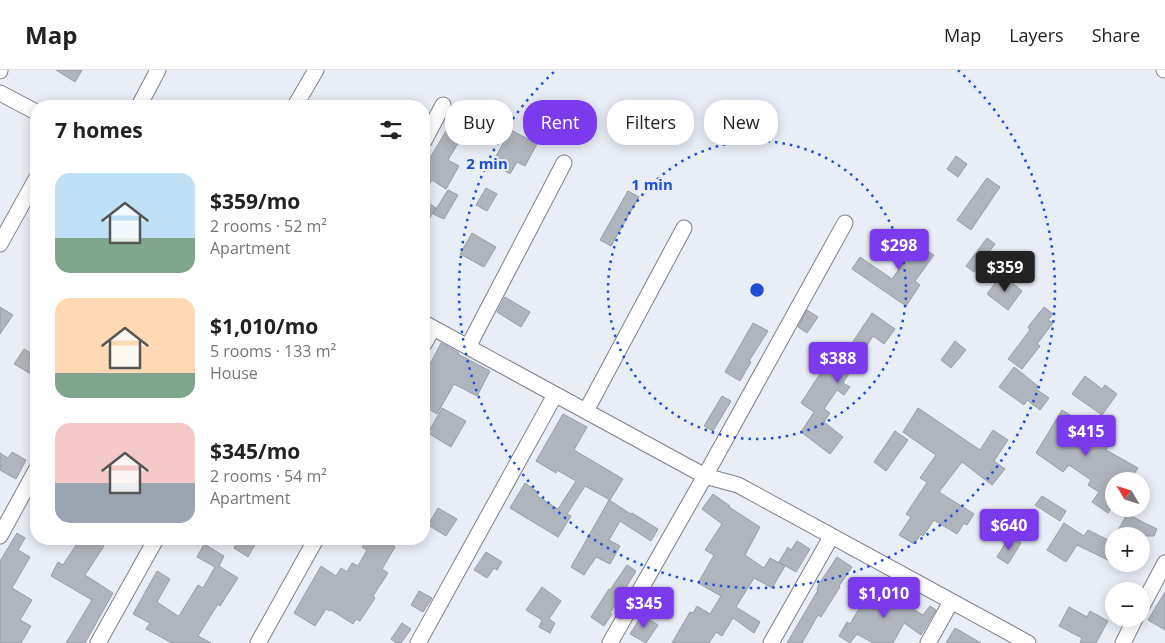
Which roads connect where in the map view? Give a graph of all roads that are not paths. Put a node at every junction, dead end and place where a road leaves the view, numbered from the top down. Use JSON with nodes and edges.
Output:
{"nodes":[{"id":1,"x":158,"y":70,"type":"edge"},
{"id":2,"x":316,"y":70,"type":"edge"},
{"id":3,"x":0,"y":92,"type":"edge"},
{"id":4,"x":142,"y":100,"type":"edge"},
{"id":5,"x":298,"y":100,"type":"edge"},
{"id":6,"x":443,"y":105,"type":"dead end"},
{"id":7,"x":30,"y":109,"type":"edge"},
{"id":8,"x":430,"y":129,"type":"edge"},
{"id":9,"x":564,"y":163,"type":"dead end"},
{"id":10,"x":30,"y":190,"type":"edge"},
{"id":11,"x":845,"y":223,"type":"dead end"},
{"id":12,"x":684,"y":228,"type":"dead end"},
{"id":13,"x":0,"y":244,"type":"edge"},
{"id":14,"x":430,"y":326,"type":"edge"},
{"id":15,"x":468,"y":347,"type":"junction"},
{"id":16,"x":556,"y":394,"type":"junction"},
{"id":17,"x":586,"y":411,"type":"junction"},
{"id":18,"x":705,"y":476,"type":"junction"},
{"id":19,"x":30,"y":481,"type":"edge"},
{"id":20,"x":0,"y":536,"type":"edge"},
{"id":21,"x":831,"y":537,"type":"junction"},
{"id":22,"x":153,"y":545,"type":"edge"},
{"id":23,"x":313,"y":545,"type":"edge"},
{"id":24,"x":1165,"y":563,"type":"edge"},
{"id":25,"x":1150,"y":591,"type":"edge"},
{"id":26,"x":951,"y":602,"type":"junction"},
{"id":27,"x":1131,"y":627,"type":"edge"},
{"id":28,"x":98,"y":643,"type":"edge"},
{"id":29,"x":258,"y":643,"type":"edge"},
{"id":30,"x":418,"y":643,"type":"edge"},
{"id":31,"x":610,"y":643,"type":"edge"},
{"id":32,"x":771,"y":643,"type":"edge"},
{"id":33,"x":928,"y":643,"type":"edge"},
{"id":34,"x":1028,"y":643,"type":"edge"},
{"id":35,"x":1122,"y":643,"type":"edge"}],
"edges":[{"from":1,"to":4,"type":"street"},
{"from":2,"to":5,"type":"street"},
{"from":3,"to":7,"type":"street"},
{"from":6,"to":8,"type":"street"},
{"from":9,"to":15,"type":"street"},
{"from":10,"to":13,"type":"street"},
{"from":11,"to":18,"type":"street"},
{"from":12,"to":17,"type":"street"},
{"from":14,"to":15,"type":"street"},
{"from":15,"to":16,"type":"street"},
{"from":16,"to":17,"type":"street"},
{"from":16,"to":30,"type":"street"},
{"from":17,"to":18,"type":"street"},
{"from":18,"to":21,"type":"street"},
{"from":18,"to":31,"type":"street"},
{"from":19,"to":20,"type":"street"},
{"from":21,"to":26,"type":"street"},
{"from":21,"to":32,"type":"street"},
{"from":22,"to":28,"type":"street"},
{"from":23,"to":29,"type":"street"},
{"from":24,"to":25,"type":"street"},
{"from":26,"to":33,"type":"street"},
{"from":26,"to":34,"type":"street"},
{"from":27,"to":35,"type":"street"}]}
